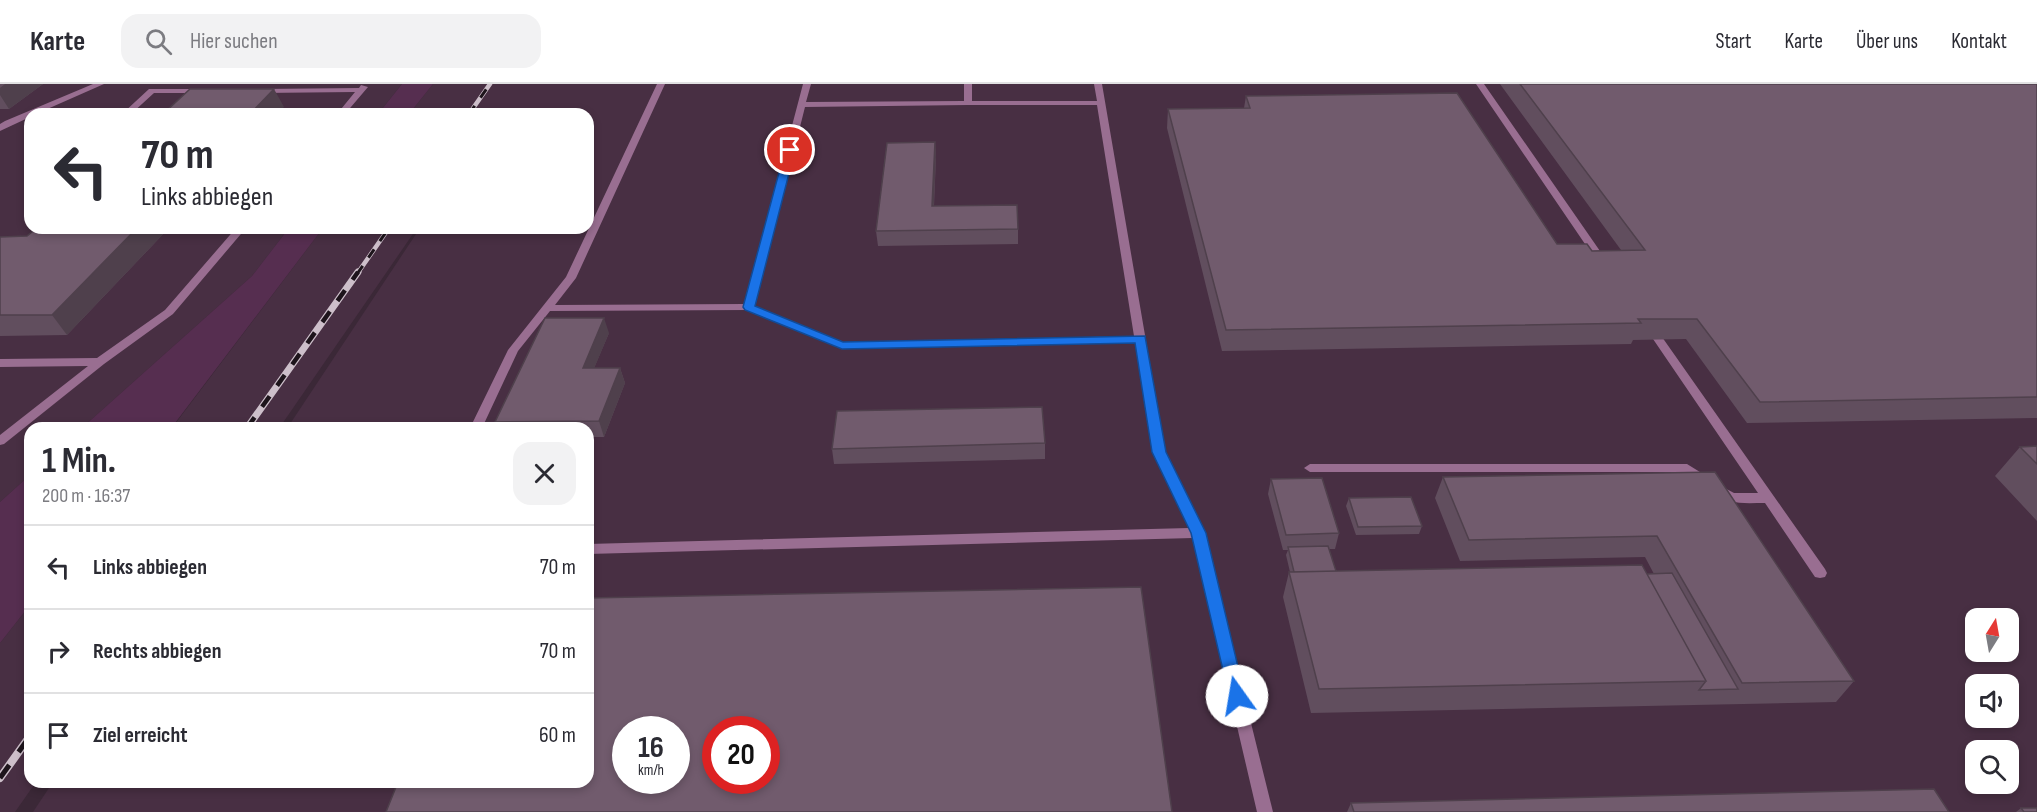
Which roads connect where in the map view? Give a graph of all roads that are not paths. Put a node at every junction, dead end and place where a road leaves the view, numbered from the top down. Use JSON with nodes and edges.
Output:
{"nodes":[{"id":1,"x":100,"y":84,"type":"edge"},
{"id":2,"x":661,"y":84,"type":"edge"},
{"id":3,"x":807,"y":84,"type":"edge"},
{"id":4,"x":968,"y":84,"type":"edge"},
{"id":5,"x":1098,"y":84,"type":"edge"},
{"id":6,"x":1480,"y":84,"type":"edge"},
{"id":7,"x":365,"y":87,"type":"edge"},
{"id":8,"x":210,"y":91,"type":"edge"},
{"id":9,"x":257,"y":91,"type":"edge"},
{"id":10,"x":968,"y":103,"type":"junction"},
{"id":11,"x":1101,"y":103,"type":"junction"},
{"id":12,"x":801,"y":105,"type":"junction"},
{"id":13,"x":43,"y":108,"type":"edge"},
{"id":14,"x":133,"y":108,"type":"edge"},
{"id":15,"x":346,"y":108,"type":"edge"},
{"id":16,"x":24,"y":116,"type":"edge"},
{"id":17,"x":0,"y":128,"type":"edge"},
{"id":18,"x":594,"y":228,"type":"edge"},
{"id":19,"x":236,"y":234,"type":"edge"},
{"id":20,"x":591,"y":234,"type":"edge"},
{"id":21,"x":1609,"y":271,"type":"edge"},
{"id":22,"x":749,"y":307,"type":"junction"},
{"id":23,"x":547,"y":308,"type":"junction"},
{"id":24,"x":1140,"y":339,"type":"junction"},
{"id":25,"x":1658,"y":339,"type":"edge"},
{"id":26,"x":100,"y":362,"type":"junction"},
{"id":27,"x":0,"y":363,"type":"edge"},
{"id":28,"x":24,"y":422,"type":"edge"},
{"id":29,"x":24,"y":422,"type":"edge"},
{"id":30,"x":479,"y":422,"type":"edge"},
{"id":31,"x":0,"y":441,"type":"edge"},
{"id":32,"x":1310,"y":468,"type":"dead end"},
{"id":33,"x":1766,"y":498,"type":"junction"},
{"id":34,"x":1198,"y":533,"type":"junction"},
{"id":35,"x":594,"y":549,"type":"edge"},
{"id":36,"x":1820,"y":573,"type":"dead end"},
{"id":37,"x":1264,"y":812,"type":"edge"}],
"edges":[{"from":1,"to":13,"type":"lane"},
{"from":2,"to":18,"type":"lane"},
{"from":3,"to":12,"type":"lane"},
{"from":4,"to":10,"type":"lane"},
{"from":5,"to":11,"type":"lane"},
{"from":6,"to":21,"type":"lane"},
{"from":7,"to":9,"type":"lane"},
{"from":7,"to":15,"type":"lane"},
{"from":8,"to":14,"type":"lane"},
{"from":10,"to":11,"type":"lane"},
{"from":10,"to":12,"type":"lane"},
{"from":11,"to":24,"type":"lane"},
{"from":12,"to":22,"type":"lane"},
{"from":16,"to":17,"type":"lane"},
{"from":19,"to":26,"type":"lane"},
{"from":20,"to":23,"type":"lane"},
{"from":22,"to":23,"type":"lane"},
{"from":22,"to":24,"type":"lane"},
{"from":23,"to":30,"type":"lane"},
{"from":24,"to":34,"type":"lane"},
{"from":25,"to":33,"type":"lane"},
{"from":26,"to":27,"type":"lane"},
{"from":26,"to":28,"type":"lane"},
{"from":29,"to":31,"type":"lane"},
{"from":32,"to":33,"type":"lane"},
{"from":33,"to":36,"type":"lane"},
{"from":34,"to":35,"type":"lane"},
{"from":34,"to":37,"type":"lane"}]}
